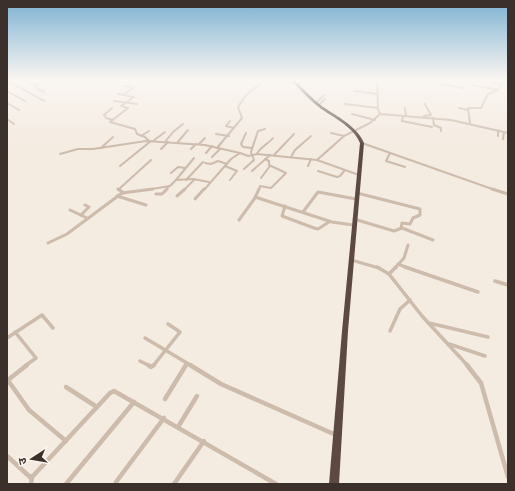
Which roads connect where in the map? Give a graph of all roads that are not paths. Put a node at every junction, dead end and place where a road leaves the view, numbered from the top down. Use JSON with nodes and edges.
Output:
{"nodes":[{"id":1,"x":119,"y":102,"type":"edge"},
{"id":2,"x":241,"y":102,"type":"edge"},
{"id":3,"x":316,"y":102,"type":"edge"},
{"id":4,"x":321,"y":102,"type":"edge"},
{"id":5,"x":378,"y":102,"type":"edge"},
{"id":6,"x":484,"y":102,"type":"edge"},
{"id":7,"x":7,"y":103,"type":"edge"},
{"id":8,"x":125,"y":103,"type":"junction"},
{"id":9,"x":137,"y":104,"type":"dead end"},
{"id":10,"x":318,"y":104,"type":"junction"},
{"id":11,"x":345,"y":104,"type":"dead end"},
{"id":12,"x":425,"y":104,"type":"dead end"},
{"id":13,"x":112,"y":108,"type":"dead end"},
{"id":14,"x":378,"y":108,"type":"junction"},
{"id":15,"x":405,"y":108,"type":"dead end"},
{"id":16,"x":458,"y":108,"type":"dead end"},
{"id":17,"x":19,"y":110,"type":"dead end"},
{"id":18,"x":468,"y":110,"type":"junction"},
{"id":19,"x":352,"y":114,"type":"dead end"},
{"id":20,"x":380,"y":114,"type":"junction"},
{"id":21,"x":405,"y":116,"type":"junction"},
{"id":22,"x":424,"y":117,"type":"junction"},
{"id":23,"x":433,"y":118,"type":"junction"},
{"id":24,"x":7,"y":119,"type":"edge"},
{"id":25,"x":113,"y":120,"type":"junction"},
{"id":26,"x":375,"y":120,"type":"junction"},
{"id":27,"x":230,"y":122,"type":"dead end"},
{"id":28,"x":470,"y":123,"type":"junction"},
{"id":29,"x":14,"y":124,"type":"dead end"},
{"id":30,"x":183,"y":124,"type":"dead end"},
{"id":31,"x":424,"y":126,"type":"junction"},
{"id":32,"x":234,"y":128,"type":"junction"},
{"id":33,"x":432,"y":128,"type":"dead end"},
{"id":34,"x":264,"y":129,"type":"dead end"},
{"id":35,"x":149,"y":130,"type":"dead end"},
{"id":36,"x":188,"y":130,"type":"dead end"},
{"id":37,"x":498,"y":130,"type":"junction"},
{"id":38,"x":353,"y":131,"type":"junction"},
{"id":39,"x":441,"y":131,"type":"dead end"},
{"id":40,"x":165,"y":132,"type":"dead end"},
{"id":41,"x":504,"y":132,"type":"junction"},
{"id":42,"x":246,"y":133,"type":"dead end"},
{"id":43,"x":330,"y":133,"type":"dead end"},
{"id":44,"x":508,"y":133,"type":"edge"},
{"id":45,"x":216,"y":134,"type":"dead end"},
{"id":46,"x":294,"y":134,"type":"dead end"},
{"id":47,"x":141,"y":136,"type":"junction"},
{"id":48,"x":228,"y":136,"type":"junction"},
{"id":49,"x":311,"y":136,"type":"dead end"},
{"id":50,"x":344,"y":136,"type":"junction"},
{"id":51,"x":498,"y":136,"type":"dead end"},
{"id":52,"x":113,"y":137,"type":"dead end"},
{"id":53,"x":204,"y":138,"type":"dead end"},
{"id":54,"x":273,"y":138,"type":"dead end"},
{"id":55,"x":503,"y":140,"type":"dead end"},
{"id":56,"x":151,"y":141,"type":"junction"},
{"id":57,"x":165,"y":142,"type":"junction"},
{"id":58,"x":168,"y":142,"type":"junction"},
{"id":59,"x":177,"y":143,"type":"junction"},
{"id":60,"x":362,"y":143,"type":"junction"},
{"id":61,"x":198,"y":144,"type":"junction"},
{"id":62,"x":212,"y":146,"type":"junction"},
{"id":63,"x":101,"y":148,"type":"junction"},
{"id":64,"x":219,"y":148,"type":"junction"},
{"id":65,"x":252,"y":148,"type":"junction"},
{"id":66,"x":161,"y":149,"type":"dead end"},
{"id":67,"x":191,"y":149,"type":"dead end"},
{"id":68,"x":206,"y":153,"type":"dead end"},
{"id":69,"x":390,"y":153,"type":"junction"},
{"id":70,"x":60,"y":154,"type":"dead end"},
{"id":71,"x":240,"y":154,"type":"junction"},
{"id":72,"x":257,"y":154,"type":"junction"},
{"id":73,"x":252,"y":155,"type":"junction"},
{"id":74,"x":270,"y":155,"type":"junction"},
{"id":75,"x":274,"y":155,"type":"junction"},
{"id":76,"x":212,"y":157,"type":"dead end"},
{"id":77,"x":291,"y":157,"type":"junction"},
{"id":78,"x":194,"y":158,"type":"dead end"},
{"id":79,"x":265,"y":159,"type":"junction"},
{"id":80,"x":151,"y":160,"type":"dead end"},
{"id":81,"x":311,"y":160,"type":"junction"},
{"id":82,"x":317,"y":160,"type":"junction"},
{"id":83,"x":226,"y":165,"type":"junction"},
{"id":84,"x":120,"y":166,"type":"dead end"},
{"id":85,"x":270,"y":166,"type":"junction"},
{"id":86,"x":308,"y":166,"type":"dead end"},
{"id":87,"x":405,"y":167,"type":"dead end"},
{"id":88,"x":185,"y":168,"type":"junction"},
{"id":89,"x":244,"y":169,"type":"dead end"},
{"id":90,"x":345,"y":170,"type":"junction"},
{"id":91,"x":252,"y":171,"type":"dead end"},
{"id":92,"x":318,"y":171,"type":"dead end"},
{"id":93,"x":171,"y":174,"type":"dead end"},
{"id":94,"x":360,"y":176,"type":"junction"},
{"id":95,"x":261,"y":178,"type":"dead end"},
{"id":96,"x":195,"y":179,"type":"junction"},
{"id":97,"x":176,"y":180,"type":"junction"},
{"id":98,"x":186,"y":180,"type":"junction"},
{"id":99,"x":230,"y":180,"type":"dead end"},
{"id":100,"x":209,"y":182,"type":"junction"},
{"id":101,"x":169,"y":186,"type":"junction"},
{"id":102,"x":124,"y":193,"type":"junction"},
{"id":103,"x":156,"y":194,"type":"dead end"},
{"id":104,"x":508,"y":194,"type":"edge"},
{"id":105,"x":117,"y":196,"type":"junction"},
{"id":106,"x":177,"y":196,"type":"dead end"},
{"id":107,"x":356,"y":196,"type":"junction"},
{"id":108,"x":255,"y":197,"type":"junction"},
{"id":109,"x":195,"y":199,"type":"dead end"},
{"id":110,"x":85,"y":205,"type":"dead end"},
{"id":111,"x":146,"y":205,"type":"dead end"},
{"id":112,"x":285,"y":206,"type":"junction"},
{"id":113,"x":70,"y":210,"type":"dead end"},
{"id":114,"x":303,"y":212,"type":"junction"},
{"id":115,"x":81,"y":215,"type":"junction"},
{"id":116,"x":87,"y":218,"type":"junction"},
{"id":117,"x":239,"y":220,"type":"dead end"},
{"id":118,"x":330,"y":222,"type":"junction"},
{"id":119,"x":354,"y":222,"type":"junction"},
{"id":120,"x":401,"y":228,"type":"junction"},
{"id":121,"x":433,"y":240,"type":"dead end"},
{"id":122,"x":48,"y":243,"type":"dead end"},
{"id":123,"x":408,"y":245,"type":"dead end"},
{"id":124,"x":350,"y":259,"type":"junction"},
{"id":125,"x":398,"y":264,"type":"junction"},
{"id":126,"x":389,"y":274,"type":"junction"},
{"id":127,"x":495,"y":281,"type":"dead end"},
{"id":128,"x":508,"y":285,"type":"edge"},
{"id":129,"x":478,"y":292,"type":"dead end"},
{"id":130,"x":410,"y":300,"type":"junction"},
{"id":131,"x":429,"y":323,"type":"junction"},
{"id":132,"x":168,"y":324,"type":"dead end"},
{"id":133,"x":53,"y":328,"type":"dead end"},
{"id":134,"x":390,"y":331,"type":"dead end"},
{"id":135,"x":15,"y":332,"type":"junction"},
{"id":136,"x":488,"y":337,"type":"dead end"},
{"id":137,"x":7,"y":338,"type":"edge"},
{"id":138,"x":145,"y":338,"type":"dead end"},
{"id":139,"x":449,"y":344,"type":"junction"},
{"id":140,"x":165,"y":351,"type":"junction"},
{"id":141,"x":485,"y":356,"type":"dead end"},
{"id":142,"x":140,"y":361,"type":"dead end"},
{"id":143,"x":187,"y":364,"type":"junction"},
{"id":144,"x":7,"y":380,"type":"edge"},
{"id":145,"x":66,"y":387,"type":"dead end"},
{"id":146,"x":197,"y":396,"type":"dead end"},
{"id":147,"x":165,"y":399,"type":"dead end"},
{"id":148,"x":134,"y":402,"type":"junction"},
{"id":149,"x":97,"y":407,"type":"junction"},
{"id":150,"x":164,"y":418,"type":"junction"},
{"id":151,"x":178,"y":427,"type":"junction"},
{"id":152,"x":338,"y":435,"type":"junction"},
{"id":153,"x":66,"y":441,"type":"junction"},
{"id":154,"x":204,"y":441,"type":"junction"},
{"id":155,"x":7,"y":456,"type":"edge"},
{"id":156,"x":32,"y":477,"type":"junction"},
{"id":157,"x":508,"y":477,"type":"edge"},
{"id":158,"x":116,"y":482,"type":"dead end"},
{"id":159,"x":31,"y":484,"type":"edge"},
{"id":160,"x":66,"y":484,"type":"edge"},
{"id":161,"x":174,"y":484,"type":"edge"},
{"id":162,"x":276,"y":484,"type":"edge"},
{"id":163,"x":334,"y":484,"type":"edge"}],
"edges":[{"from":1,"to":8,"type":"street"},
{"from":2,"to":32,"type":"street"},
{"from":3,"to":10,"type":"highway"},
{"from":4,"to":10,"type":"street"},
{"from":5,"to":14,"type":"street"},
{"from":6,"to":18,"type":"street"},
{"from":7,"to":17,"type":"street"},
{"from":8,"to":9,"type":"street"},
{"from":8,"to":25,"type":"street"},
{"from":10,"to":38,"type":"highway"},
{"from":11,"to":14,"type":"street"},
{"from":12,"to":22,"type":"street"},
{"from":13,"to":25,"type":"street"},
{"from":14,"to":20,"type":"street"},
{"from":15,"to":21,"type":"street"},
{"from":16,"to":18,"type":"street"},
{"from":18,"to":28,"type":"street"},
{"from":19,"to":26,"type":"street"},
{"from":20,"to":21,"type":"street"},
{"from":20,"to":26,"type":"street"},
{"from":21,"to":22,"type":"street"},
{"from":21,"to":31,"type":"street"},
{"from":22,"to":23,"type":"street"},
{"from":22,"to":31,"type":"street"},
{"from":23,"to":28,"type":"street"},
{"from":23,"to":39,"type":"street"},
{"from":24,"to":29,"type":"street"},
{"from":25,"to":47,"type":"street"},
{"from":26,"to":38,"type":"street"},
{"from":27,"to":32,"type":"street"},
{"from":28,"to":37,"type":"street"},
{"from":30,"to":57,"type":"street"},
{"from":31,"to":33,"type":"street"},
{"from":32,"to":48,"type":"street"},
{"from":34,"to":65,"type":"street"},
{"from":35,"to":47,"type":"street"},
{"from":36,"to":59,"type":"street"},
{"from":37,"to":41,"type":"street"},
{"from":37,"to":51,"type":"street"},
{"from":38,"to":50,"type":"street"},
{"from":38,"to":60,"type":"highway"},
{"from":40,"to":56,"type":"street"},
{"from":41,"to":44,"type":"street"},
{"from":41,"to":55,"type":"street"},
{"from":42,"to":65,"type":"street"},
{"from":43,"to":50,"type":"street"},
{"from":45,"to":48,"type":"street"},
{"from":46,"to":75,"type":"street"},
{"from":47,"to":56,"type":"street"},
{"from":48,"to":64,"type":"street"},
{"from":49,"to":77,"type":"street"},
{"from":50,"to":82,"type":"street"},
{"from":52,"to":63,"type":"street"},
{"from":53,"to":61,"type":"street"},
{"from":54,"to":72,"type":"street"},
{"from":56,"to":57,"type":"street"},
{"from":56,"to":63,"type":"street"},
{"from":56,"to":84,"type":"street"},
{"from":57,"to":58,"type":"street"},
{"from":58,"to":59,"type":"street"},
{"from":58,"to":66,"type":"street"},
{"from":59,"to":61,"type":"street"},
{"from":60,"to":69,"type":"street"},
{"from":60,"to":94,"type":"highway"},
{"from":61,"to":62,"type":"street"},
{"from":61,"to":67,"type":"street"},
{"from":62,"to":64,"type":"street"},
{"from":62,"to":68,"type":"street"},
{"from":63,"to":70,"type":"street"},
{"from":64,"to":71,"type":"street"},
{"from":64,"to":76,"type":"street"},
{"from":65,"to":73,"type":"street"},
{"from":69,"to":87,"type":"street"},
{"from":69,"to":104,"type":"street"},
{"from":71,"to":73,"type":"street"},
{"from":71,"to":83,"type":"street"},
{"from":72,"to":73,"type":"street"},
{"from":72,"to":74,"type":"street"},
{"from":73,"to":89,"type":"street"},
{"from":74,"to":75,"type":"street"},
{"from":74,"to":79,"type":"street"},
{"from":75,"to":77,"type":"street"},
{"from":77,"to":81,"type":"street"},
{"from":78,"to":88,"type":"street"},
{"from":79,"to":85,"type":"street"},
{"from":79,"to":91,"type":"street"},
{"from":80,"to":102,"type":"street"},
{"from":81,"to":82,"type":"street"},
{"from":81,"to":86,"type":"street"},
{"from":82,"to":90,"type":"street"},
{"from":83,"to":98,"type":"street"},
{"from":83,"to":99,"type":"street"},
{"from":83,"to":100,"type":"street"},
{"from":85,"to":95,"type":"street"},
{"from":85,"to":108,"type":"street"},
{"from":88,"to":93,"type":"street"},
{"from":88,"to":97,"type":"street"},
{"from":90,"to":92,"type":"street"},
{"from":90,"to":94,"type":"street"},
{"from":94,"to":107,"type":"highway"},
{"from":96,"to":98,"type":"street"},
{"from":96,"to":100,"type":"street"},
{"from":96,"to":106,"type":"street"},
{"from":97,"to":98,"type":"street"},
{"from":97,"to":101,"type":"street"},
{"from":100,"to":109,"type":"street"},
{"from":101,"to":102,"type":"street"},
{"from":101,"to":103,"type":"street"},
{"from":102,"to":105,"type":"street"},
{"from":105,"to":111,"type":"street"},
{"from":105,"to":116,"type":"street"},
{"from":107,"to":114,"type":"street"},
{"from":107,"to":119,"type":"highway"},
{"from":107,"to":120,"type":"street"},
{"from":108,"to":112,"type":"street"},
{"from":108,"to":117,"type":"street"},
{"from":110,"to":115,"type":"street"},
{"from":112,"to":114,"type":"street"},
{"from":112,"to":118,"type":"street"},
{"from":113,"to":115,"type":"street"},
{"from":114,"to":118,"type":"street"},
{"from":115,"to":116,"type":"street"},
{"from":116,"to":122,"type":"street"},
{"from":118,"to":119,"type":"street"},
{"from":119,"to":120,"type":"street"},
{"from":119,"to":124,"type":"highway"},
{"from":120,"to":121,"type":"street"},
{"from":123,"to":125,"type":"street"},
{"from":124,"to":126,"type":"street"},
{"from":124,"to":152,"type":"highway"},
{"from":125,"to":126,"type":"street"},
{"from":125,"to":129,"type":"street"},
{"from":126,"to":130,"type":"street"},
{"from":127,"to":128,"type":"street"},
{"from":130,"to":131,"type":"street"},
{"from":130,"to":134,"type":"street"},
{"from":131,"to":136,"type":"street"},
{"from":131,"to":139,"type":"street"},
{"from":132,"to":140,"type":"street"},
{"from":133,"to":135,"type":"street"},
{"from":135,"to":137,"type":"street"},
{"from":135,"to":144,"type":"street"},
{"from":138,"to":140,"type":"street"},
{"from":139,"to":141,"type":"street"},
{"from":139,"to":157,"type":"street"},
{"from":140,"to":142,"type":"street"},
{"from":140,"to":143,"type":"street"},
{"from":143,"to":147,"type":"street"},
{"from":143,"to":152,"type":"street"},
{"from":144,"to":153,"type":"street"},
{"from":145,"to":149,"type":"street"},
{"from":146,"to":151,"type":"street"},
{"from":148,"to":149,"type":"street"},
{"from":148,"to":150,"type":"street"},
{"from":148,"to":160,"type":"street"},
{"from":149,"to":153,"type":"street"},
{"from":150,"to":151,"type":"street"},
{"from":150,"to":158,"type":"street"},
{"from":151,"to":154,"type":"street"},
{"from":152,"to":163,"type":"highway"},
{"from":153,"to":156,"type":"street"},
{"from":154,"to":161,"type":"street"},
{"from":154,"to":162,"type":"street"},
{"from":155,"to":156,"type":"street"},
{"from":156,"to":159,"type":"street"}]}
